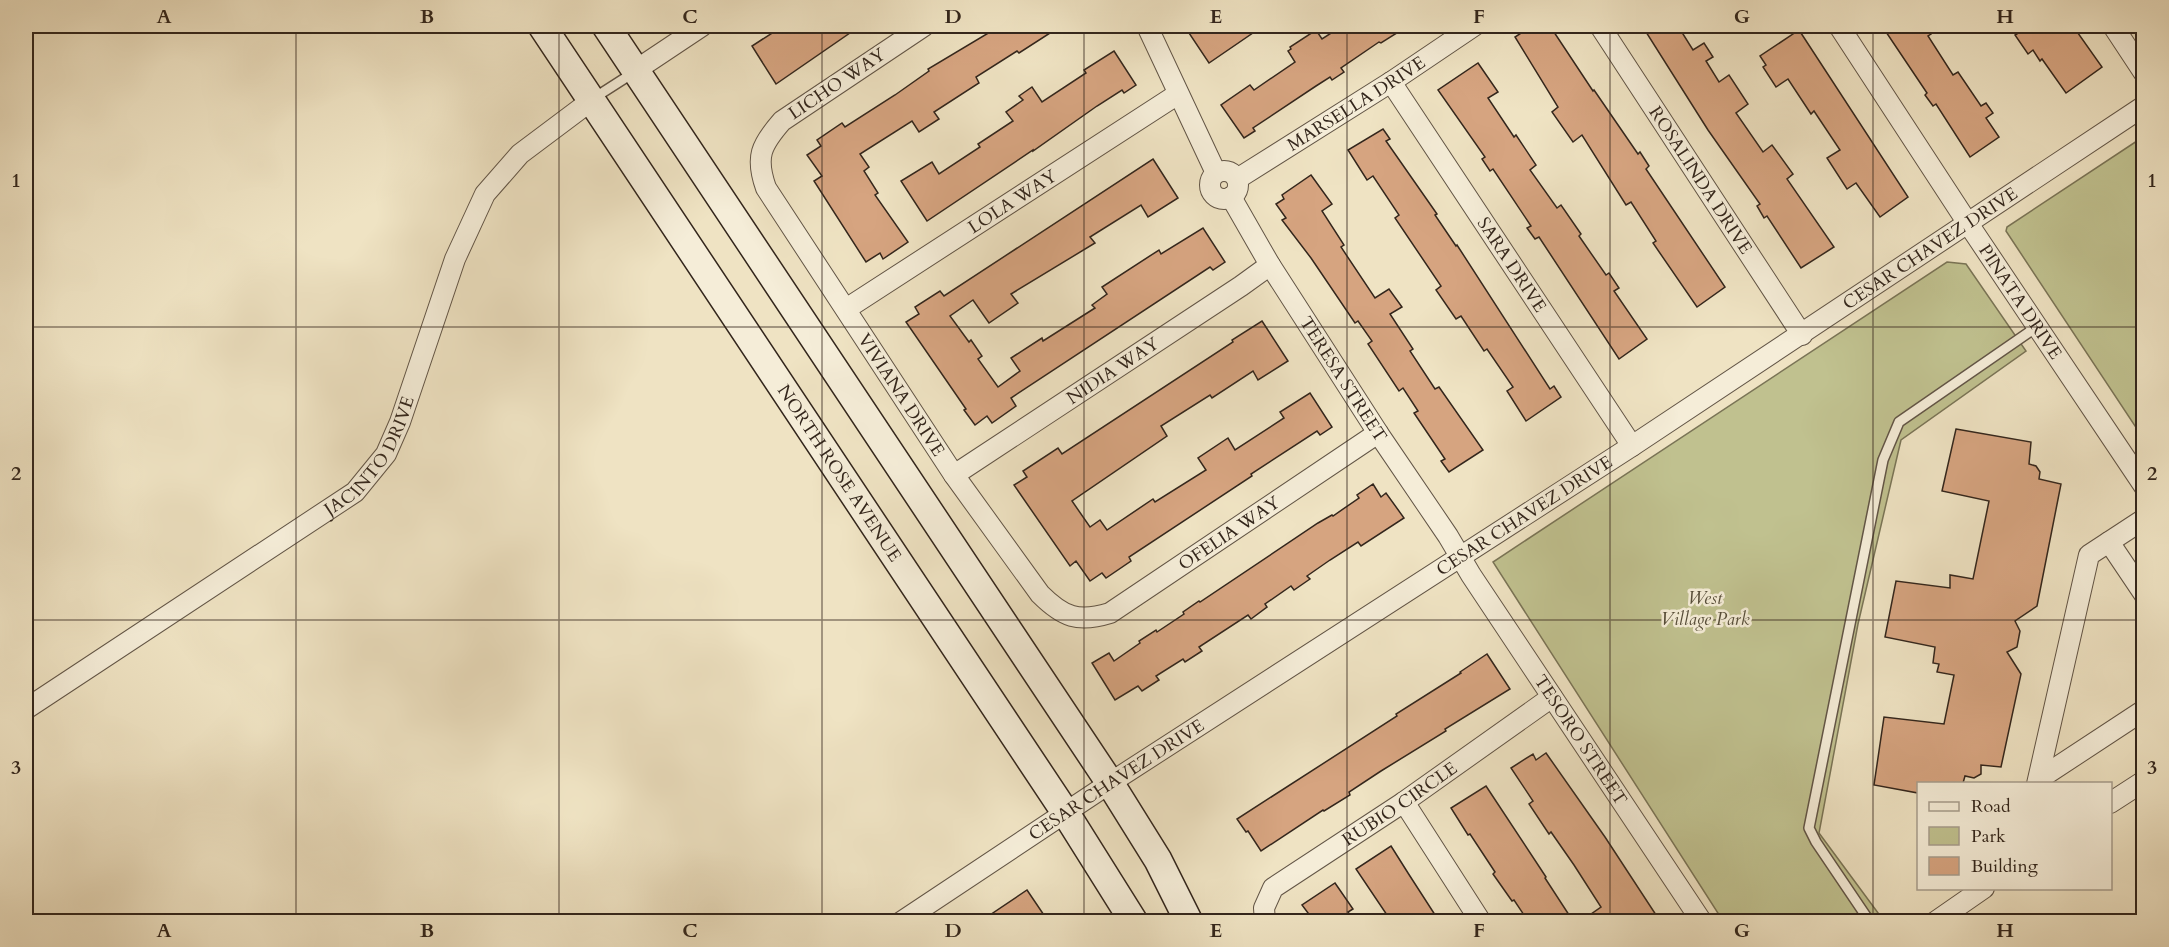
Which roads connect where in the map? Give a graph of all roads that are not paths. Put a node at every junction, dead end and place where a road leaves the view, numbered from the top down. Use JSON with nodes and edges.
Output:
{"nodes":[{"id":1,"x":542,"y":26,"type":"edge"},
{"id":2,"x":606,"y":26,"type":"edge"},
{"id":3,"x":702,"y":26,"type":"edge"},
{"id":4,"x":924,"y":26,"type":"edge"},
{"id":5,"x":1147,"y":26,"type":"edge"},
{"id":6,"x":1474,"y":26,"type":"edge"},
{"id":7,"x":1600,"y":26,"type":"edge"},
{"id":8,"x":1839,"y":26,"type":"edge"},
{"id":9,"x":2113,"y":26,"type":"edge"},
{"id":10,"x":636,"y":70,"type":"junction"},
{"id":11,"x":2144,"y":74,"type":"edge"},
{"id":12,"x":1390,"y":82,"type":"junction"},
{"id":13,"x":1178,"y":94,"type":"junction"},
{"id":14,"x":592,"y":100,"type":"junction"},
{"id":15,"x":2144,"y":106,"type":"edge"},
{"id":16,"x":761,"y":152,"type":"joint"},
{"id":17,"x":1234,"y":188,"type":"junction"},
{"id":18,"x":1967,"y":222,"type":"junction"},
{"id":19,"x":1270,"y":265,"type":"junction"},
{"id":20,"x":846,"y":309,"type":"junction"},
{"id":21,"x":2038,"y":326,"type":"junction"},
{"id":22,"x":1802,"y":335,"type":"junction"},
{"id":23,"x":1378,"y":433,"type":"junction"},
{"id":24,"x":1632,"y":447,"type":"junction"},
{"id":25,"x":954,"y":475,"type":"junction"},
{"id":26,"x":2144,"y":486,"type":"edge"},
{"id":27,"x":2144,"y":519,"type":"edge"},
{"id":28,"x":2109,"y":542,"type":"junction"},
{"id":29,"x":1460,"y":558,"type":"junction"},
{"id":30,"x":2144,"y":594,"type":"edge"},
{"id":31,"x":1074,"y":617,"type":"joint"},
{"id":32,"x":1552,"y":697,"type":"junction"},
{"id":33,"x":26,"y":709,"type":"edge"},
{"id":34,"x":2144,"y":710,"type":"edge"},
{"id":35,"x":2038,"y":781,"type":"edge"},
{"id":36,"x":2144,"y":781,"type":"edge"},
{"id":37,"x":1110,"y":783,"type":"junction"},
{"id":38,"x":1404,"y":802,"type":"junction"},
{"id":39,"x":2112,"y":802,"type":"edge"},
{"id":40,"x":1065,"y":812,"type":"junction"},
{"id":41,"x":1981,"y":890,"type":"edge"},
{"id":42,"x":901,"y":921,"type":"edge"},
{"id":43,"x":1134,"y":921,"type":"edge"},
{"id":44,"x":1189,"y":921,"type":"edge"},
{"id":45,"x":1265,"y":921,"type":"edge"},
{"id":46,"x":1481,"y":921,"type":"edge"},
{"id":47,"x":1702,"y":921,"type":"edge"},
{"id":48,"x":1870,"y":921,"type":"edge"},
{"id":49,"x":1935,"y":921,"type":"edge"}],
"edges":[{"from":1,"to":14,"type":"main road","name":"NORTH ROSE AVENUE"},
{"from":2,"to":10,"type":"main road"},
{"from":3,"to":10,"type":"street"},
{"from":4,"to":16,"type":"street","name":"LICHO WAY"},
{"from":5,"to":13,"type":"street"},
{"from":6,"to":12,"type":"street","name":"MARSELLA DRIVE"},
{"from":7,"to":22,"type":"street","name":"ROSALINDA DRIVE"},
{"from":8,"to":18,"type":"street","name":"PINATA DRIVE"},
{"from":9,"to":11,"type":"street"},
{"from":10,"to":14,"type":"lane"},
{"from":10,"to":37,"type":"main road"},
{"from":12,"to":17,"type":"street","name":"MARSELLA DRIVE"},
{"from":12,"to":24,"type":"street","name":"SARA DRIVE"},
{"from":13,"to":17,"type":"street"},
{"from":13,"to":20,"type":"street","name":"LOLA WAY"},
{"from":14,"to":33,"type":"street","name":"JACINTO DRIVE"},
{"from":14,"to":40,"type":"main road","name":"NORTH ROSE AVENUE"},
{"from":15,"to":18,"type":"street","name":"CESAR CHAVEZ DRIVE"},
{"from":16,"to":20,"type":"street","name":"VIVIANA DRIVE"},
{"from":17,"to":19,"type":"street","name":"TERESA STREET"},
{"from":18,"to":21,"type":"street","name":"PINATA DRIVE"},
{"from":18,"to":22,"type":"street","name":"CESAR CHAVEZ DRIVE"},
{"from":19,"to":23,"type":"street","name":"TERESA STREET"},
{"from":19,"to":25,"type":"street","name":"NIDIA WAY"},
{"from":20,"to":25,"type":"street","name":"VIVIANA DRIVE"},
{"from":21,"to":26,"type":"street","name":"PINATA DRIVE"},
{"from":21,"to":48,"type":"lane"},
{"from":22,"to":24,"type":"street","name":"CESAR CHAVEZ DRIVE"},
{"from":23,"to":29,"type":"street","name":"TERESA STREET"},
{"from":23,"to":31,"type":"street","name":"OFELIA WAY"},
{"from":24,"to":29,"type":"street","name":"CESAR CHAVEZ DRIVE"},
{"from":25,"to":31,"type":"street","name":"VIVIANA DRIVE"},
{"from":27,"to":28,"type":"street"},
{"from":28,"to":30,"type":"street"},
{"from":28,"to":35,"type":"street"},
{"from":29,"to":32,"type":"street","name":"TESORO STREET"},
{"from":29,"to":37,"type":"street","name":"CESAR CHAVEZ DRIVE"},
{"from":32,"to":38,"type":"street","name":"RUBIO CIRCLE"},
{"from":32,"to":47,"type":"street","name":"TESORO STREET"},
{"from":34,"to":35,"type":"street"},
{"from":36,"to":39,"type":"street"},
{"from":37,"to":40,"type":"street","name":"CESAR CHAVEZ DRIVE"},
{"from":37,"to":44,"type":"main road"},
{"from":38,"to":45,"type":"street","name":"RUBIO CIRCLE"},
{"from":38,"to":46,"type":"street"},
{"from":40,"to":42,"type":"street","name":"CESAR CHAVEZ DRIVE"},
{"from":40,"to":43,"type":"main road","name":"NORTH ROSE AVENUE"},
{"from":41,"to":49,"type":"street"}]}
